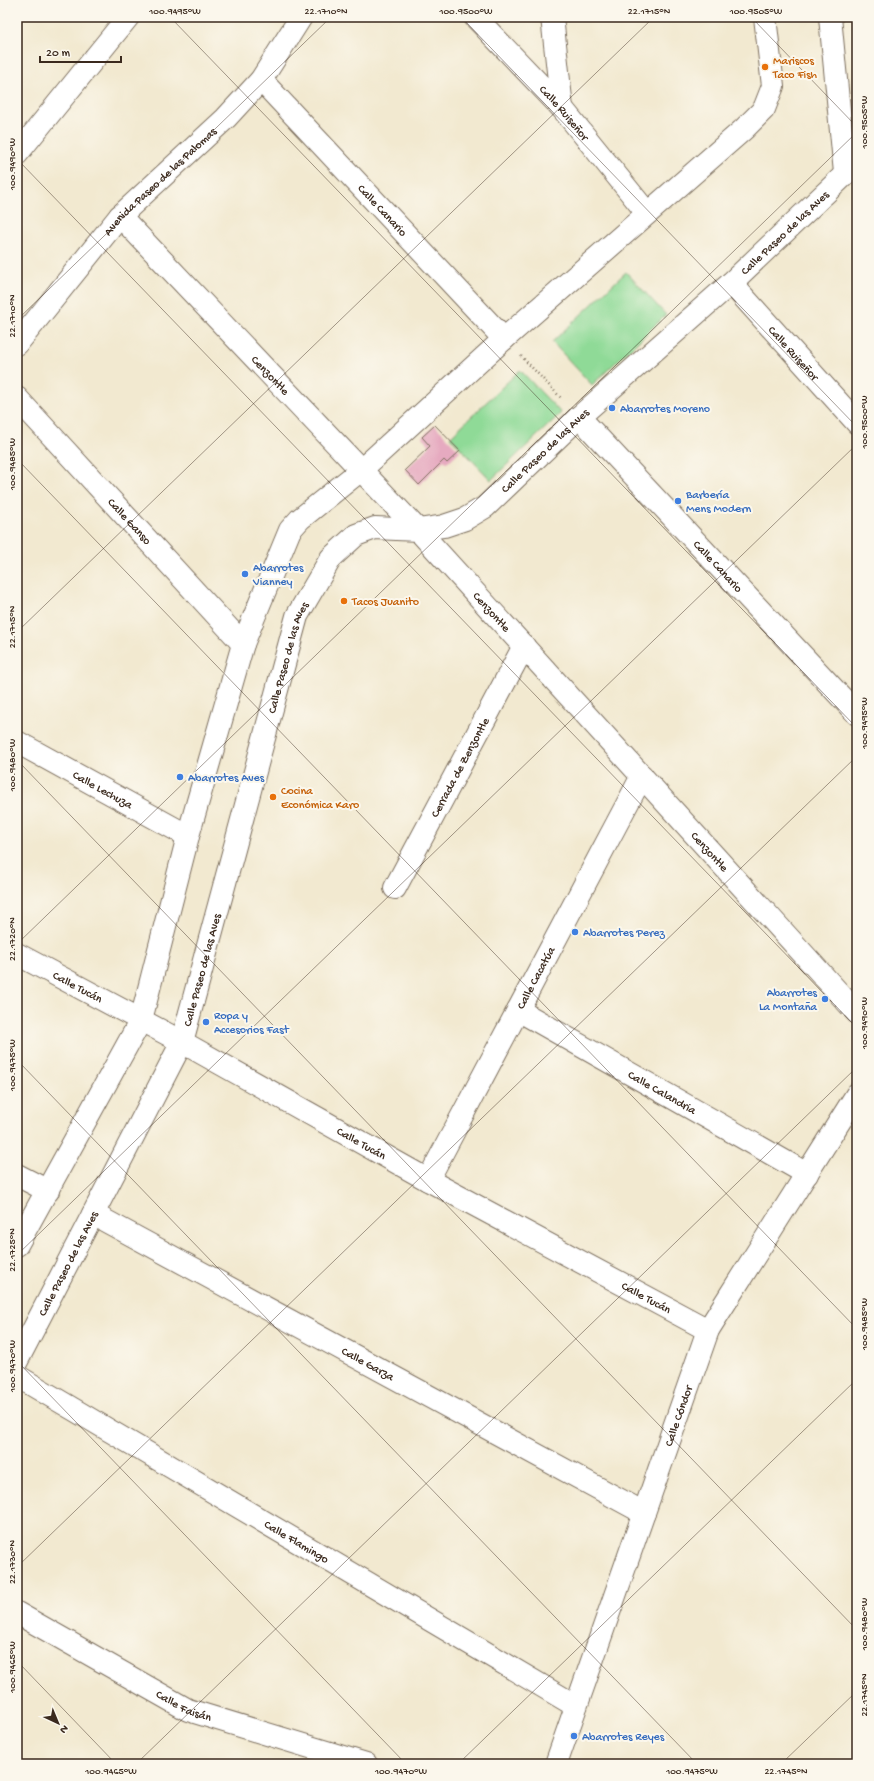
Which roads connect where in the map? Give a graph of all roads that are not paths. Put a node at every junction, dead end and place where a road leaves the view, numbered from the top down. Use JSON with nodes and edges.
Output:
{"nodes":[{"id":1,"x":128,"y":17,"type":"edge"},
{"id":2,"x":301,"y":17,"type":"edge"},
{"id":3,"x":475,"y":17,"type":"edge"},
{"id":4,"x":552,"y":17,"type":"edge"},
{"id":5,"x":765,"y":17,"type":"edge"},
{"id":6,"x":830,"y":17,"type":"edge"},
{"id":7,"x":261,"y":80,"type":"junction"},
{"id":8,"x":562,"y":108,"type":"junction"},
{"id":9,"x":17,"y":154,"type":"edge"},
{"id":10,"x":851,"y":168,"type":"edge"},
{"id":11,"x":647,"y":213,"type":"junction"},
{"id":12,"x":120,"y":216,"type":"junction"},
{"id":13,"x":731,"y":283,"type":"junction"},
{"id":14,"x":504,"y":339,"type":"junction"},
{"id":15,"x":17,"y":344,"type":"edge"},
{"id":16,"x":17,"y":398,"type":"edge"},
{"id":17,"x":579,"y":417,"type":"junction"},
{"id":18,"x":857,"y":423,"type":"edge"},
{"id":19,"x":361,"y":470,"type":"junction"},
{"id":20,"x":418,"y":530,"type":"junction"},
{"id":21,"x":243,"y":644,"type":"junction"},
{"id":22,"x":524,"y":646,"type":"junction"},
{"id":23,"x":857,"y":714,"type":"edge"},
{"id":24,"x":17,"y":742,"type":"edge"},
{"id":25,"x":642,"y":776,"type":"junction"},
{"id":26,"x":188,"y":836,"type":"junction"},
{"id":27,"x":395,"y":888,"type":"dead end"},
{"id":28,"x":17,"y":954,"type":"edge"},
{"id":29,"x":518,"y":1010,"type":"junction"},
{"id":30,"x":857,"y":1013,"type":"edge"},
{"id":31,"x":141,"y":1020,"type":"junction"},
{"id":32,"x":182,"y":1042,"type":"junction"},
{"id":33,"x":857,"y":1094,"type":"edge"},
{"id":34,"x":807,"y":1174,"type":"junction"},
{"id":35,"x":17,"y":1175,"type":"edge"},
{"id":36,"x":428,"y":1180,"type":"junction"},
{"id":37,"x":48,"y":1191,"type":"junction"},
{"id":38,"x":93,"y":1214,"type":"junction"},
{"id":39,"x":17,"y":1246,"type":"edge"},
{"id":40,"x":708,"y":1330,"type":"junction"},
{"id":41,"x":17,"y":1361,"type":"edge"},
{"id":42,"x":17,"y":1376,"type":"edge"},
{"id":43,"x":644,"y":1513,"type":"junction"},
{"id":44,"x":17,"y":1613,"type":"edge"},
{"id":45,"x":576,"y":1706,"type":"junction"},
{"id":46,"x":366,"y":1764,"type":"edge"},
{"id":47,"x":556,"y":1764,"type":"edge"}],
"edges":[{"from":1,"to":9,"type":"street"},
{"from":2,"to":7,"type":"street","name":"Avenida Paseo de las Palomas"},
{"from":3,"to":8,"type":"street","name":"Calle Ruiseñor"},
{"from":4,"to":8,"type":"street"},
{"from":5,"to":11,"type":"street"},
{"from":6,"to":10,"type":"street","name":"Calle Paseo de las Aves"},
{"from":7,"to":12,"type":"street","name":"Avenida Paseo de las Palomas"},
{"from":7,"to":14,"type":"street","name":"Calle Canario"},
{"from":8,"to":11,"type":"street","name":"Calle Ruiseñor"},
{"from":10,"to":13,"type":"street","name":"Calle Paseo de las Aves"},
{"from":11,"to":14,"type":"street"},
{"from":12,"to":15,"type":"street","name":"Avenida Paseo de las Palomas"},
{"from":12,"to":19,"type":"street","name":"Cenzontle"},
{"from":13,"to":17,"type":"street","name":"Calle Paseo de las Aves"},
{"from":13,"to":18,"type":"street","name":"Calle Ruiseñor"},
{"from":14,"to":19,"type":"street"},
{"from":16,"to":21,"type":"street","name":"Calle Ganso"},
{"from":17,"to":20,"type":"street","name":"Calle Paseo de las Aves"},
{"from":17,"to":23,"type":"street","name":"Calle Canario"},
{"from":19,"to":20,"type":"street","name":"Cenzontle"},
{"from":19,"to":21,"type":"street"},
{"from":20,"to":22,"type":"street","name":"Cenzontle"},
{"from":20,"to":32,"type":"street","name":"Calle Paseo de las Aves"},
{"from":21,"to":26,"type":"street"},
{"from":22,"to":25,"type":"street","name":"Cenzontle"},
{"from":22,"to":27,"type":"street","name":"Cerrada de Zenzontle"},
{"from":24,"to":26,"type":"street","name":"Calle Lechuza"},
{"from":25,"to":29,"type":"street","name":"Calle Cacatúa"},
{"from":25,"to":30,"type":"street","name":"Cenzontle"},
{"from":26,"to":31,"type":"street"},
{"from":28,"to":31,"type":"street","name":"Calle Tucán"},
{"from":29,"to":34,"type":"street","name":"Calle Calandria"},
{"from":29,"to":36,"type":"street","name":"Calle Cacatúa"},
{"from":31,"to":32,"type":"street","name":"Calle Tucán"},
{"from":31,"to":37,"type":"street"},
{"from":32,"to":36,"type":"street","name":"Calle Tucán"},
{"from":32,"to":38,"type":"street","name":"Calle Paseo de las Aves"},
{"from":33,"to":34,"type":"street","name":"Calle Cóndor"},
{"from":34,"to":40,"type":"street","name":"Calle Cóndor"},
{"from":35,"to":37,"type":"street"},
{"from":36,"to":40,"type":"street","name":"Calle Tucán"},
{"from":37,"to":39,"type":"street"},
{"from":38,"to":41,"type":"street","name":"Calle Paseo de las Aves"},
{"from":38,"to":43,"type":"street","name":"Calle Garza"},
{"from":40,"to":43,"type":"street","name":"Calle Cóndor"},
{"from":42,"to":45,"type":"street","name":"Calle Flamingo"},
{"from":43,"to":45,"type":"street","name":"Calle Cóndor"},
{"from":44,"to":46,"type":"street","name":"Calle Faisán"},
{"from":45,"to":47,"type":"street","name":"Calle Cóndor"}]}
